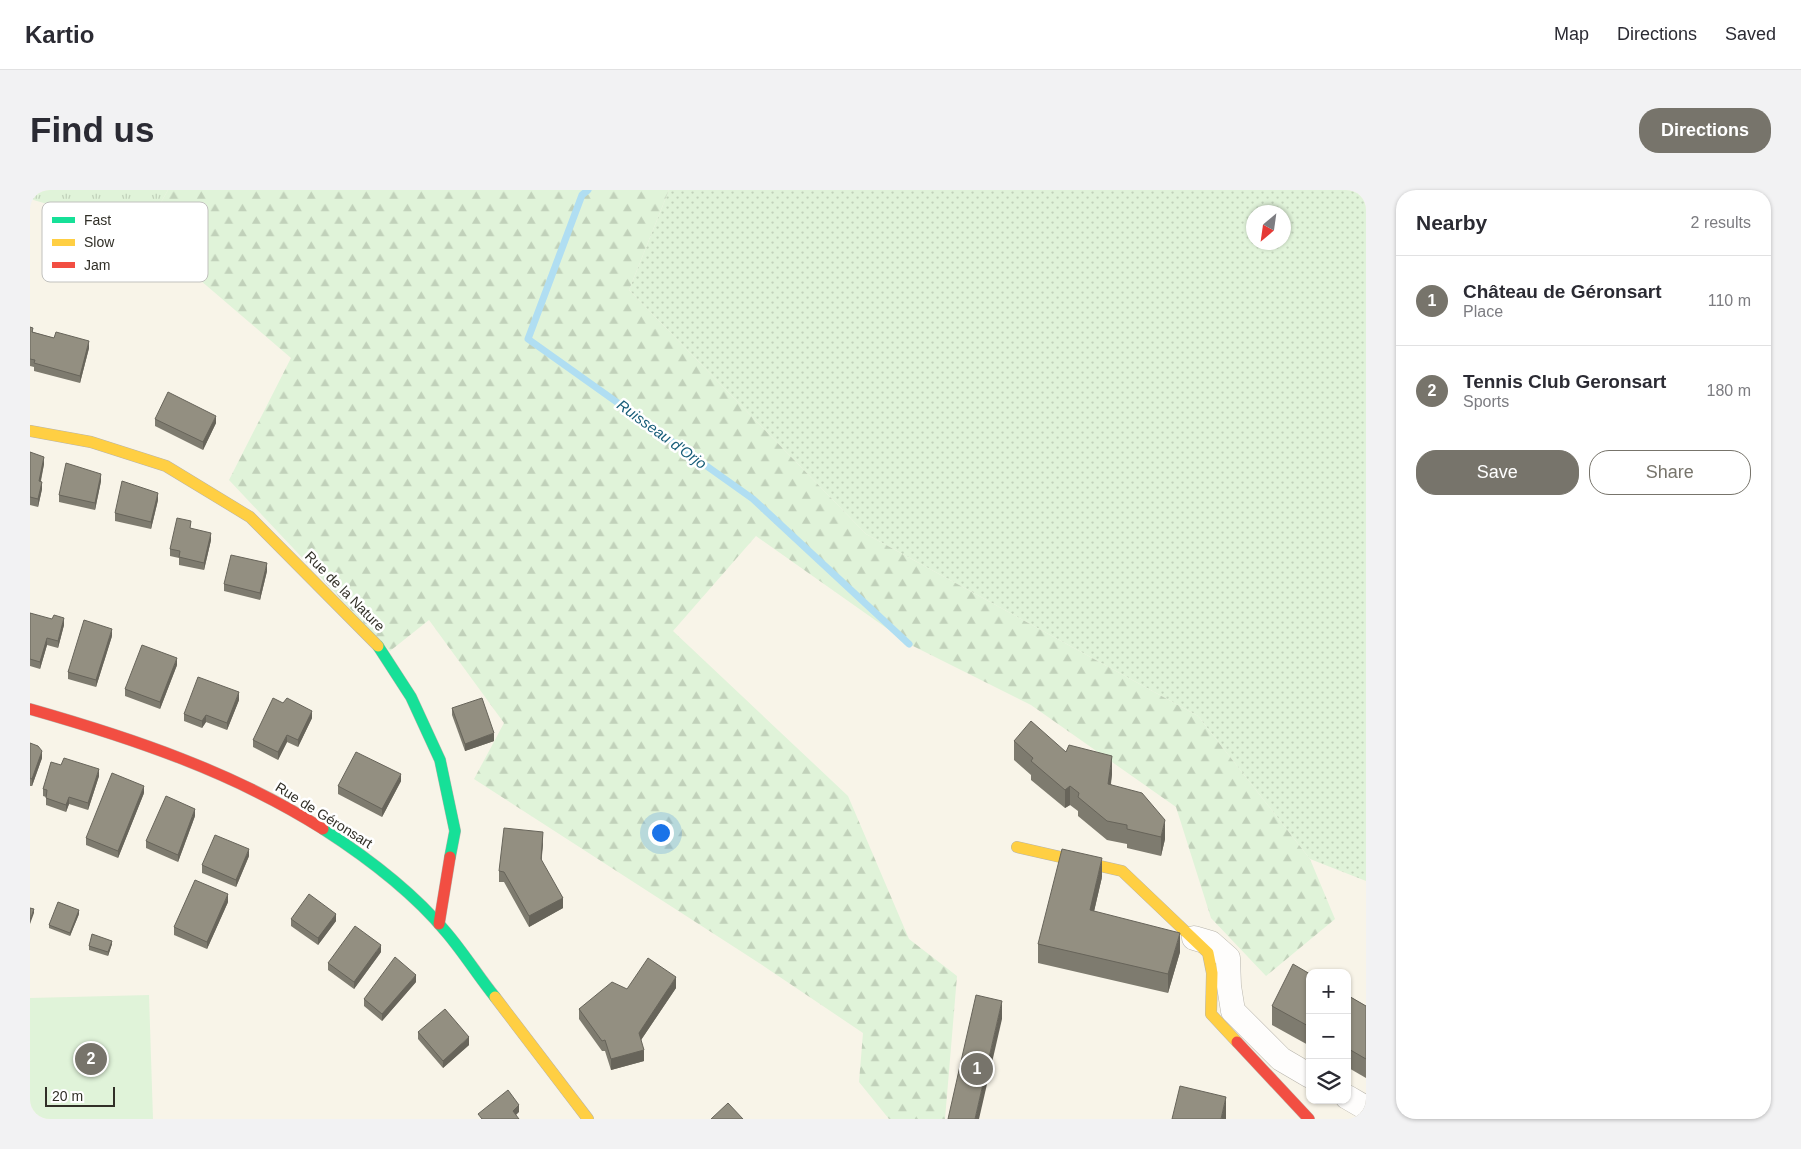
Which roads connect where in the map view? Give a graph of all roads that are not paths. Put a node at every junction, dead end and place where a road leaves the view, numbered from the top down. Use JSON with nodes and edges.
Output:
{"nodes":[{"id":1,"x":30,"y":431,"type":"edge"},
{"id":2,"x":30,"y":708,"type":"edge"},
{"id":3,"x":1018,"y":847,"type":"dead end"},
{"id":4,"x":439,"y":924,"type":"junction"},
{"id":5,"x":1194,"y":938,"type":"junction"},
{"id":6,"x":1306,"y":1074,"type":"edge"},
{"id":7,"x":1351,"y":1100,"type":"edge"},
{"id":8,"x":1366,"y":1108,"type":"edge"},
{"id":9,"x":588,"y":1119,"type":"edge"},
{"id":10,"x":1309,"y":1119,"type":"edge"}],
"edges":[{"from":1,"to":4,"type":"street","name":"Rue de la Nature"},
{"from":2,"to":4,"type":"street","name":"Rue de Géronsart"},
{"from":3,"to":5,"type":"street"},
{"from":4,"to":9,"type":"street","name":"Rue de Géronsart"},
{"from":5,"to":6,"type":"street"},
{"from":5,"to":10,"type":"street"},
{"from":7,"to":8,"type":"street"}]}
